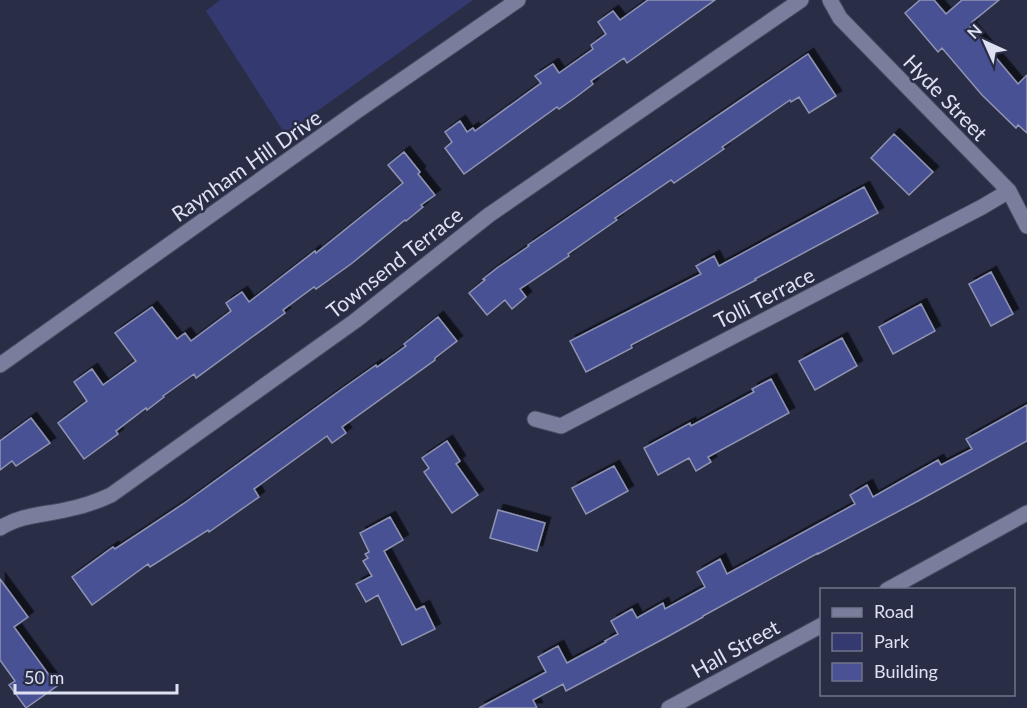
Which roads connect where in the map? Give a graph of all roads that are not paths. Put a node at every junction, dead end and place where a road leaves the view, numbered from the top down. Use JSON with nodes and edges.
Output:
{"nodes":[{"id":1,"x":518,"y":0,"type":"edge"},
{"id":2,"x":801,"y":0,"type":"edge"},
{"id":3,"x":830,"y":0,"type":"edge"},
{"id":4,"x":1009,"y":191,"type":"junction"},
{"id":5,"x":1027,"y":226,"type":"edge"},
{"id":6,"x":0,"y":365,"type":"edge"},
{"id":7,"x":535,"y":419,"type":"dead end"},
{"id":8,"x":1027,"y":513,"type":"edge"},
{"id":9,"x":0,"y":528,"type":"edge"},
{"id":10,"x":891,"y":588,"type":"edge"},
{"id":11,"x":820,"y":626,"type":"edge"},
{"id":12,"x":669,"y":708,"type":"edge"}],
"edges":[{"from":1,"to":6,"type":"street","name":"Raynham Hill Drive"},
{"from":2,"to":9,"type":"street","name":"Townsend Terrace"},
{"from":3,"to":4,"type":"street","name":"Hyde Street"},
{"from":4,"to":5,"type":"street","name":"Hyde Street"},
{"from":4,"to":7,"type":"street","name":"Tolli Terrace"},
{"from":8,"to":10,"type":"street"},
{"from":11,"to":12,"type":"street","name":"Hall Street"}]}
